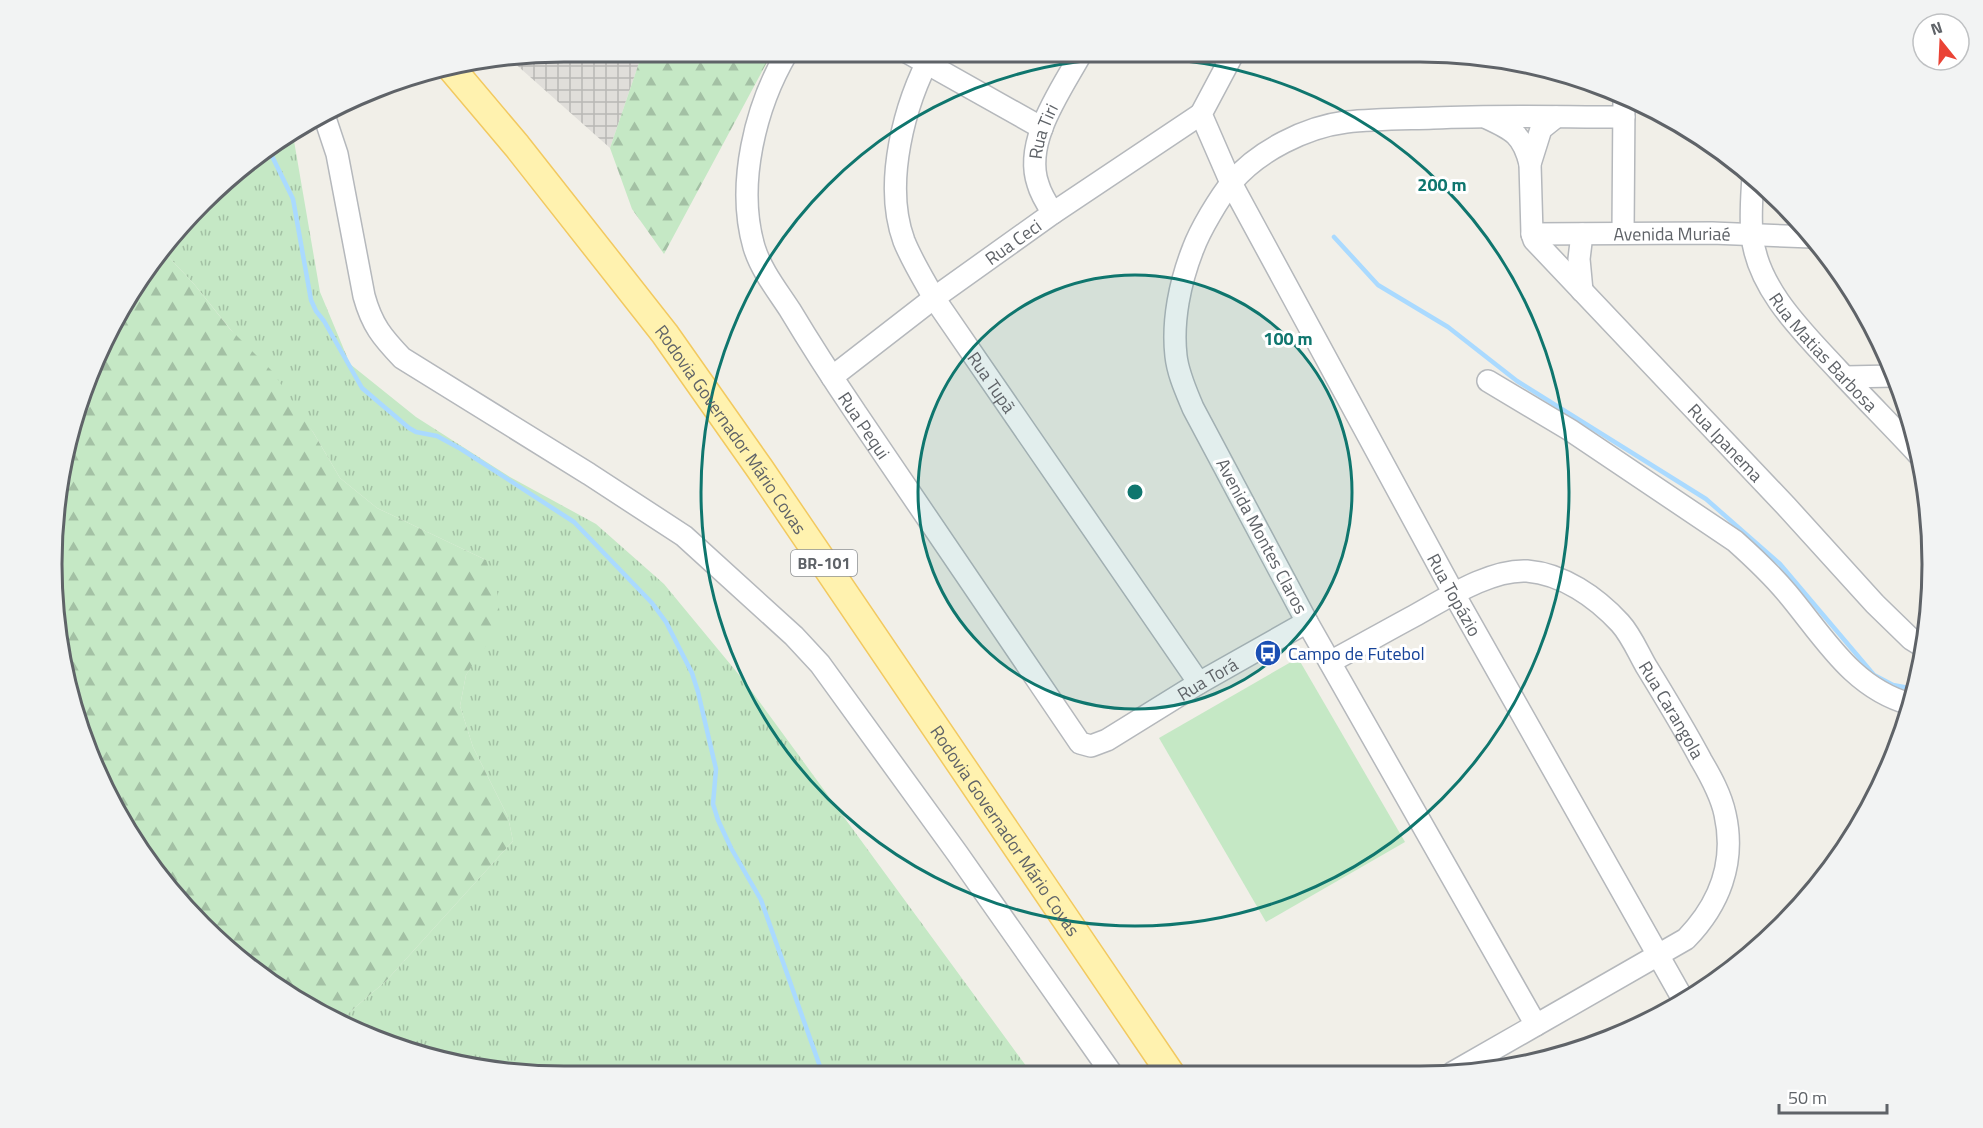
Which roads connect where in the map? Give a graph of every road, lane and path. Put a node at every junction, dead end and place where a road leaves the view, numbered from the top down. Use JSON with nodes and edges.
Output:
{"nodes":[{"id":1,"x":782,"y":62,"type":"edge"},
{"id":2,"x":928,"y":62,"type":"edge"},
{"id":3,"x":938,"y":62,"type":"edge"},
{"id":4,"x":1077,"y":62,"type":"edge"},
{"id":5,"x":1229,"y":62,"type":"edge"},
{"id":6,"x":456,"y":73,"type":"edge"},
{"id":7,"x":1624,"y":108,"type":"edge"},
{"id":8,"x":1201,"y":114,"type":"junction"},
{"id":9,"x":1484,"y":116,"type":"junction"},
{"id":10,"x":1556,"y":117,"type":"junction"},
{"id":11,"x":326,"y":122,"type":"edge"},
{"id":12,"x":1042,"y":128,"type":"junction"},
{"id":13,"x":1530,"y":164,"type":"junction"},
{"id":14,"x":1231,"y":183,"type":"junction"},
{"id":15,"x":1753,"y":189,"type":"edge"},
{"id":16,"x":1053,"y":213,"type":"junction"},
{"id":17,"x":1623,"y":233,"type":"junction"},
{"id":18,"x":1532,"y":234,"type":"junction"},
{"id":19,"x":1582,"y":234,"type":"junction"},
{"id":20,"x":1752,"y":236,"type":"junction"},
{"id":21,"x":1800,"y":237,"type":"edge"},
{"id":22,"x":1582,"y":291,"type":"junction"},
{"id":23,"x":934,"y":298,"type":"junction"},
{"id":24,"x":1845,"y":376,"type":"junction"},
{"id":25,"x":1885,"y":376,"type":"edge"},
{"id":26,"x":832,"y":377,"type":"junction"},
{"id":27,"x":1488,"y":381,"type":"dead end"},
{"id":28,"x":1906,"y":441,"type":"edge"},
{"id":29,"x":1454,"y":594,"type":"junction"},
{"id":30,"x":1307,"y":622,"type":"junction"},
{"id":31,"x":1915,"y":642,"type":"edge"},
{"id":32,"x":1330,"y":662,"type":"junction"},
{"id":33,"x":1199,"y":683,"type":"junction"},
{"id":34,"x":1902,"y":701,"type":"edge"},
{"id":35,"x":1107,"y":740,"type":"joint"},
{"id":36,"x":1658,"y":957,"type":"junction"},
{"id":37,"x":1679,"y":993,"type":"edge"},
{"id":38,"x":1536,"y":1024,"type":"junction"},
{"id":39,"x":1468,"y":1064,"type":"edge"},
{"id":40,"x":1106,"y":1066,"type":"edge"},
{"id":41,"x":1166,"y":1066,"type":"edge"}],
"edges":[{"from":1,"to":26,"type":"street","name":"Rua Pequi"},
{"from":2,"to":23,"type":"street","name":"Rua Tupã"},
{"from":3,"to":12,"type":"street"},
{"from":4,"to":12,"type":"street","name":"Rua Tiri"},
{"from":5,"to":8,"type":"street"},
{"from":6,"to":41,"type":"main road","name":"Rodovia Governador Mário Covas","number":"BR-101"},
{"from":7,"to":10,"type":"street","name":"Avenida Montes Claros"},
{"from":7,"to":17,"type":"street"},
{"from":8,"to":14,"type":"street","name":"Rua Topázio"},
{"from":8,"to":16,"type":"street","name":"Rua Ceci"},
{"from":9,"to":10,"type":"street","name":"Avenida Montes Claros"},
{"from":9,"to":13,"type":"street","name":"Avenida Montes Claros"},
{"from":9,"to":14,"type":"street","name":"Avenida Montes Claros"},
{"from":10,"to":13,"type":"street"},
{"from":11,"to":40,"type":"street"},
{"from":12,"to":16,"type":"street","name":"Rua Tiri"},
{"from":13,"to":18,"type":"street"},
{"from":14,"to":29,"type":"street","name":"Rua Topázio"},
{"from":14,"to":30,"type":"street","name":"Avenida Montes Claros"},
{"from":15,"to":20,"type":"street","name":"Rua Matias Barbosa"},
{"from":16,"to":23,"type":"street","name":"Rua Ceci"},
{"from":17,"to":19,"type":"street","name":"Avenida Muriaé"},
{"from":17,"to":20,"type":"street","name":"Avenida Muriaé"},
{"from":18,"to":19,"type":"street","name":"Avenida Muriaé"},
{"from":18,"to":22,"type":"street","name":"Rua Ipanema"},
{"from":19,"to":22,"type":"street"},
{"from":20,"to":21,"type":"street","name":"Avenida Muriaé"},
{"from":20,"to":24,"type":"street","name":"Rua Matias Barbosa"},
{"from":22,"to":31,"type":"street","name":"Rua Ipanema"},
{"from":23,"to":26,"type":"street","name":"Rua Ceci"},
{"from":23,"to":33,"type":"street","name":"Rua Tupã"},
{"from":24,"to":25,"type":"street"},
{"from":24,"to":28,"type":"street","name":"Rua Matias Barbosa"},
{"from":26,"to":35,"type":"street","name":"Rua Pequi"},
{"from":27,"to":34,"type":"street"},
{"from":29,"to":32,"type":"street","name":"Rua Carangola"},
{"from":29,"to":36,"type":"street","name":"Rua Topázio"},
{"from":29,"to":36,"type":"street","name":"Rua Carangola"},
{"from":30,"to":32,"type":"street","name":"Avenida Montes Claros"},
{"from":30,"to":33,"type":"street","name":"Rua Torá"},
{"from":32,"to":38,"type":"street","name":"Avenida Montes Claros"},
{"from":33,"to":35,"type":"street","name":"Rua Torá"},
{"from":36,"to":37,"type":"street","name":"Rua Topázio"},
{"from":36,"to":38,"type":"street","name":"Rua Carangola"},
{"from":38,"to":39,"type":"street"}]}
